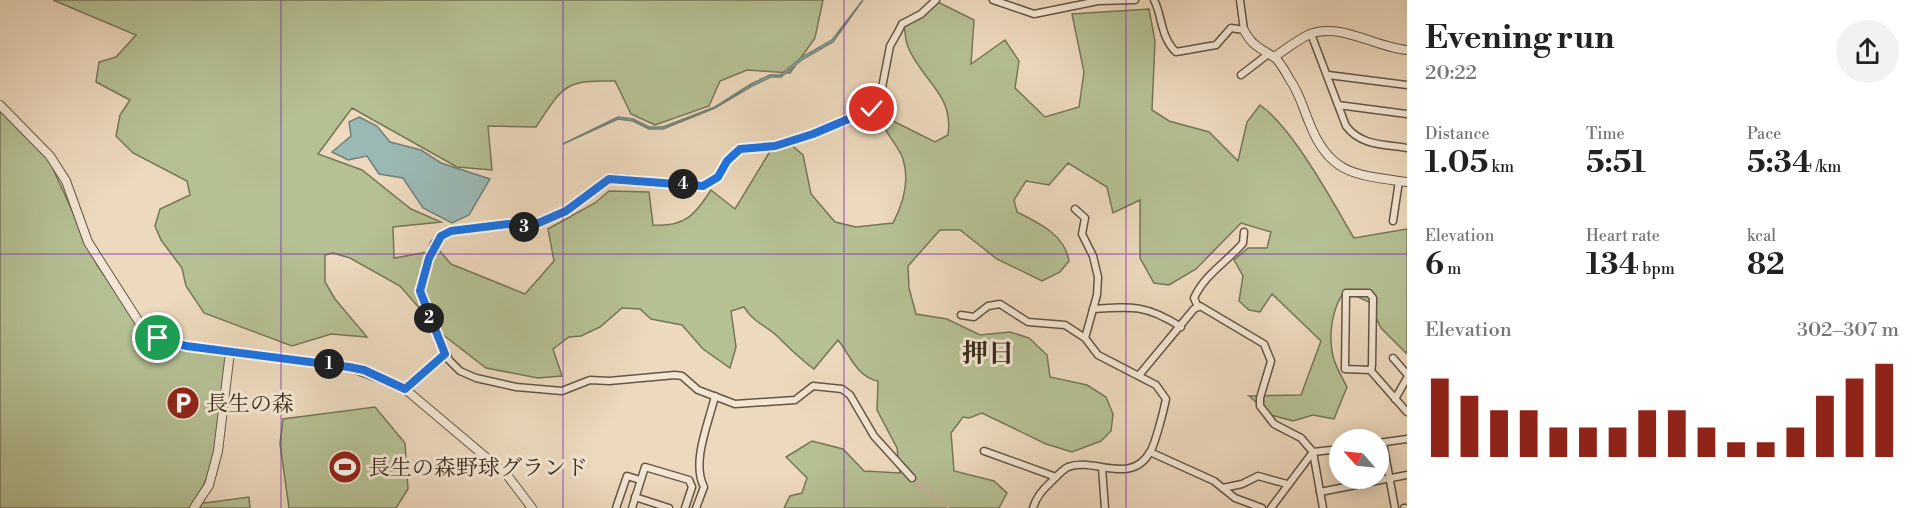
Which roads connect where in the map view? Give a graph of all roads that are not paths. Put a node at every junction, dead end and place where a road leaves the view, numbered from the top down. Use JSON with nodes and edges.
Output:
{"nodes":[{"id":1,"x":936,"y":0,"type":"edge"},
{"id":2,"x":993,"y":0,"type":"edge"},
{"id":3,"x":1135,"y":0,"type":"edge"},
{"id":4,"x":1154,"y":0,"type":"edge"},
{"id":5,"x":1240,"y":0,"type":"edge"},
{"id":6,"x":1244,"y":30,"type":"junction"},
{"id":7,"x":1311,"y":34,"type":"junction"},
{"id":8,"x":1407,"y":50,"type":"edge"},
{"id":9,"x":1271,"y":56,"type":"junction"},
{"id":10,"x":1241,"y":75,"type":"dead end"},
{"id":11,"x":1328,"y":75,"type":"junction"},
{"id":12,"x":1407,"y":85,"type":"edge"},
{"id":13,"x":0,"y":105,"type":"edge"},
{"id":14,"x":1338,"y":105,"type":"junction"},
{"id":15,"x":1407,"y":114,"type":"edge"},
{"id":16,"x":1407,"y":148,"type":"edge"},
{"id":17,"x":1403,"y":182,"type":"edge"},
{"id":18,"x":1074,"y":209,"type":"dead end"},
{"id":19,"x":1393,"y":221,"type":"dead end"},
{"id":20,"x":1244,"y":232,"type":"dead end"},
{"id":21,"x":1198,"y":307,"type":"junction"},
{"id":22,"x":1093,"y":309,"type":"junction"},
{"id":23,"x":961,"y":315,"type":"dead end"},
{"id":24,"x":1180,"y":327,"type":"junction"},
{"id":25,"x":1085,"y":338,"type":"junction"},
{"id":26,"x":230,"y":352,"type":"junction"},
{"id":27,"x":445,"y":354,"type":"junction"},
{"id":28,"x":1393,"y":358,"type":"dead end"},
{"id":29,"x":1371,"y":370,"type":"junction"},
{"id":30,"x":1140,"y":374,"type":"junction"},
{"id":31,"x":1407,"y":376,"type":"edge"},
{"id":32,"x":405,"y":389,"type":"junction"},
{"id":33,"x":716,"y":396,"type":"junction"},
{"id":34,"x":1395,"y":399,"type":"junction"},
{"id":35,"x":1407,"y":412,"type":"edge"},
{"id":36,"x":1407,"y":439,"type":"edge"},
{"id":37,"x":1389,"y":442,"type":"edge"},
{"id":38,"x":1329,"y":450,"type":"edge"},
{"id":39,"x":984,"y":452,"type":"dead end"},
{"id":40,"x":1150,"y":452,"type":"junction"},
{"id":41,"x":1313,"y":452,"type":"junction"},
{"id":42,"x":1102,"y":468,"type":"junction"},
{"id":43,"x":1407,"y":475,"type":"edge"},
{"id":44,"x":1056,"y":477,"type":"junction"},
{"id":45,"x":912,"y":478,"type":"tunnel mouth"},
{"id":46,"x":1389,"y":479,"type":"joint"},
{"id":47,"x":640,"y":480,"type":"junction"},
{"id":48,"x":1287,"y":484,"type":"junction"},
{"id":49,"x":1223,"y":488,"type":"junction"},
{"id":50,"x":1336,"y":489,"type":"edge"},
{"id":51,"x":1320,"y":492,"type":"junction"},
{"id":52,"x":635,"y":497,"type":"junction"},
{"id":53,"x":194,"y":508,"type":"edge"},
{"id":54,"x":532,"y":508,"type":"edge"},
{"id":55,"x":616,"y":508,"type":"edge"},
{"id":56,"x":632,"y":508,"type":"edge"},
{"id":57,"x":669,"y":508,"type":"edge"},
{"id":58,"x":685,"y":508,"type":"edge"},
{"id":59,"x":696,"y":508,"type":"edge"},
{"id":60,"x":1033,"y":508,"type":"edge"},
{"id":61,"x":1106,"y":508,"type":"edge"},
{"id":62,"x":1262,"y":508,"type":"edge"},
{"id":63,"x":1271,"y":508,"type":"edge"},
{"id":64,"x":1323,"y":508,"type":"edge"},
{"id":65,"x":1395,"y":508,"type":"edge"}],
"edges":[{"from":1,"to":27,"type":"street"},
{"from":2,"to":3,"type":"street"},
{"from":4,"to":6,"type":"street"},
{"from":5,"to":6,"type":"street"},
{"from":6,"to":9,"type":"street"},
{"from":7,"to":8,"type":"street"},
{"from":7,"to":9,"type":"street"},
{"from":7,"to":11,"type":"street"},
{"from":9,"to":10,"type":"street"},
{"from":9,"to":17,"type":"street"},
{"from":11,"to":12,"type":"street"},
{"from":11,"to":14,"type":"street"},
{"from":13,"to":26,"type":"street"},
{"from":14,"to":15,"type":"street"},
{"from":14,"to":16,"type":"street"},
{"from":17,"to":19,"type":"street"},
{"from":18,"to":22,"type":"street"},
{"from":20,"to":21,"type":"street"},
{"from":21,"to":24,"type":"street"},
{"from":21,"to":41,"type":"street"},
{"from":22,"to":24,"type":"street"},
{"from":22,"to":25,"type":"street"},
{"from":23,"to":25,"type":"street"},
{"from":24,"to":30,"type":"street"},
{"from":25,"to":30,"type":"street"},
{"from":26,"to":32,"type":"street"},
{"from":26,"to":53,"type":"street"},
{"from":27,"to":32,"type":"street"},
{"from":27,"to":33,"type":"street"},
{"from":28,"to":31,"type":"street"},
{"from":29,"to":29,"type":"street"},
{"from":29,"to":34,"type":"street"},
{"from":30,"to":40,"type":"street"},
{"from":31,"to":34,"type":"street"},
{"from":32,"to":54,"type":"street"},
{"from":33,"to":45,"type":"street"},
{"from":33,"to":59,"type":"street"},
{"from":34,"to":35,"type":"street"},
{"from":36,"to":37,"type":"street"},
{"from":38,"to":41,"type":"street"},
{"from":39,"to":44,"type":"street"},
{"from":40,"to":42,"type":"street"},
{"from":40,"to":49,"type":"street"},
{"from":41,"to":48,"type":"street"},
{"from":41,"to":51,"type":"street"},
{"from":42,"to":44,"type":"street"},
{"from":42,"to":61,"type":"street"},
{"from":43,"to":46,"type":"street"},
{"from":44,"to":60,"type":"street"},
{"from":46,"to":65,"type":"street"},
{"from":47,"to":52,"type":"street"},
{"from":47,"to":55,"type":"street"},
{"from":47,"to":58,"type":"street"},
{"from":48,"to":49,"type":"street"},
{"from":48,"to":63,"type":"street"},
{"from":49,"to":62,"type":"street"},
{"from":50,"to":51,"type":"street"},
{"from":51,"to":64,"type":"street"},
{"from":52,"to":56,"type":"street"},
{"from":52,"to":57,"type":"street"}]}
